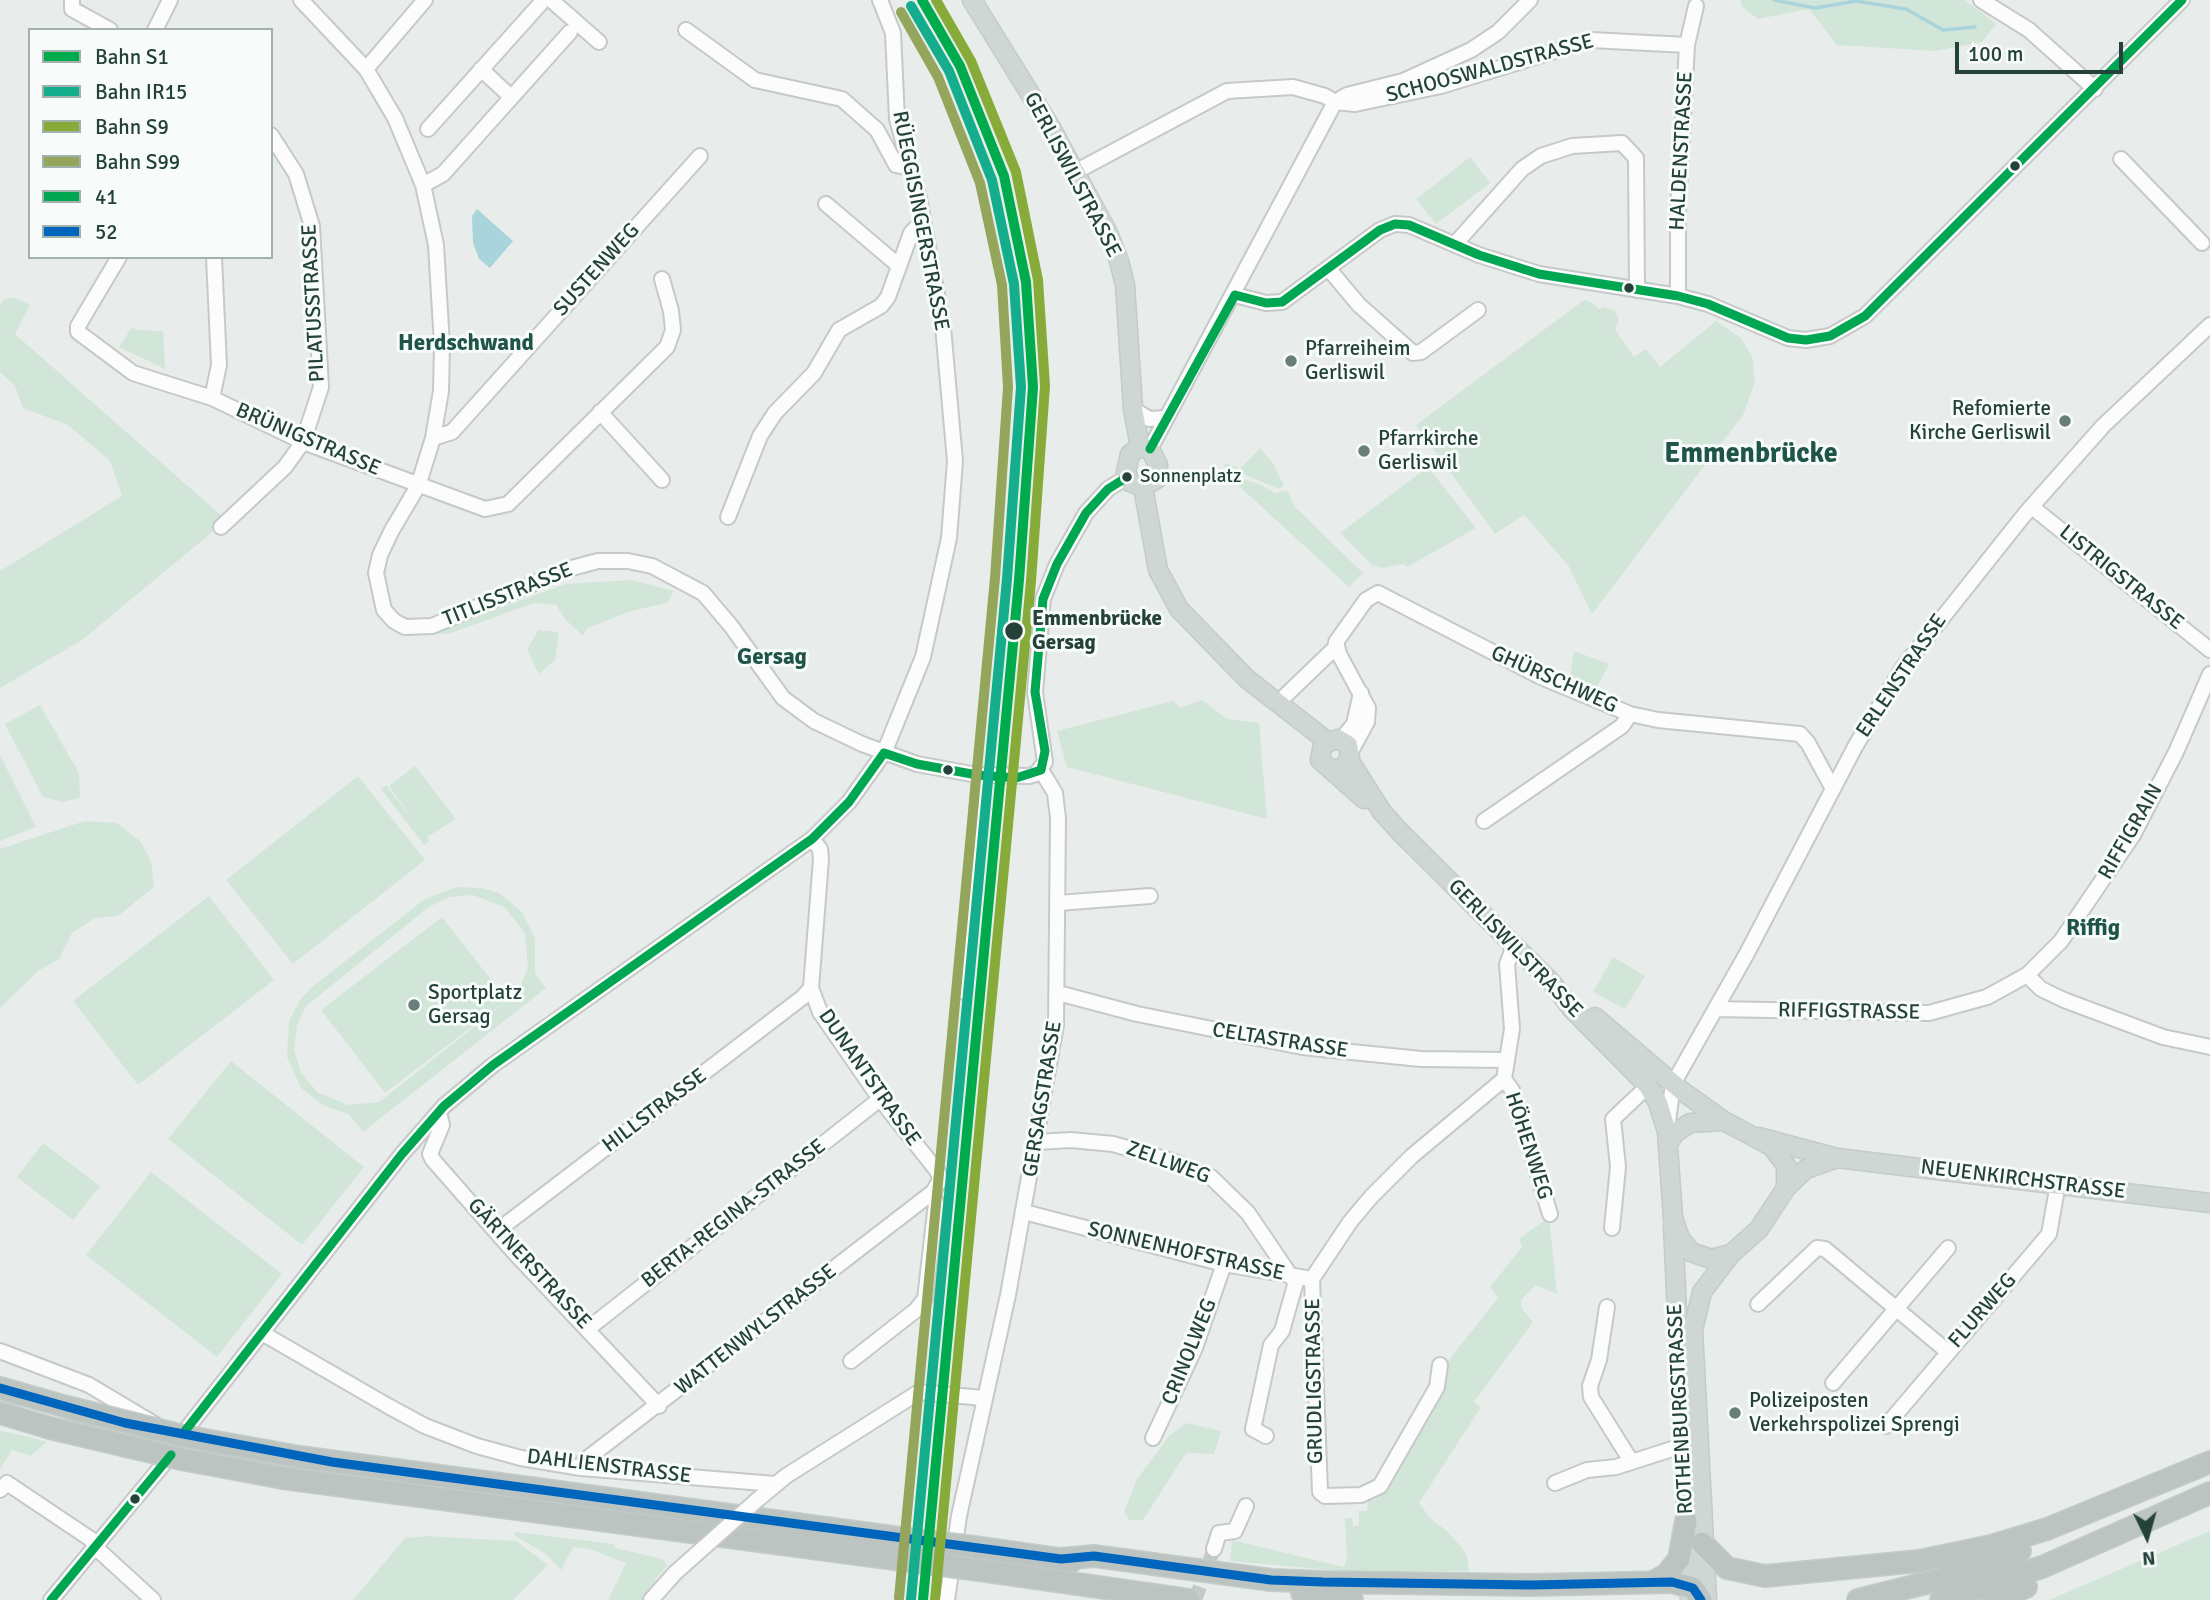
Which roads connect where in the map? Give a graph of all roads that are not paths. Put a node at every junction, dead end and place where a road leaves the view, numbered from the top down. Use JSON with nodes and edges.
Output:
{"nodes":[{"id":1,"x":170,"y":0,"type":"edge"},
{"id":2,"x":301,"y":0,"type":"edge"},
{"id":3,"x":425,"y":0,"type":"edge"},
{"id":4,"x":880,"y":0,"type":"edge"},
{"id":5,"x":972,"y":0,"type":"edge"},
{"id":6,"x":1530,"y":0,"type":"edge"},
{"id":7,"x":1981,"y":0,"type":"edge"},
{"id":8,"x":2182,"y":0,"type":"edge"},
{"id":9,"x":546,"y":2,"type":"edge"},
{"id":10,"x":72,"y":4,"type":"edge"},
{"id":11,"x":1696,"y":6,"type":"dead end"},
{"id":12,"x":107,"y":28,"type":"edge"},
{"id":13,"x":156,"y":28,"type":"edge"},
{"id":14,"x":686,"y":30,"type":"dead end"},
{"id":15,"x":570,"y":32,"type":"dead end"},
{"id":16,"x":599,"y":43,"type":"dead end"},
{"id":17,"x":1687,"y":44,"type":"junction"},
{"id":18,"x":366,"y":69,"type":"junction"},
{"id":19,"x":481,"y":69,"type":"junction"},
{"id":20,"x":2095,"y":89,"type":"junction"},
{"id":21,"x":511,"y":97,"type":"junction"},
{"id":22,"x":1335,"y":102,"type":"junction"},
{"id":23,"x":428,"y":129,"type":"dead end"},
{"id":24,"x":273,"y":138,"type":"edge"},
{"id":25,"x":700,"y":156,"type":"dead end"},
{"id":26,"x":2121,"y":159,"type":"dead end"},
{"id":27,"x":910,"y":168,"type":"junction"},
{"id":28,"x":1075,"y":172,"type":"junction"},
{"id":29,"x":423,"y":186,"type":"junction"},
{"id":30,"x":826,"y":204,"type":"dead end"},
{"id":31,"x":923,"y":220,"type":"junction"},
{"id":32,"x":2202,"y":243,"type":"dead end"},
{"id":33,"x":1455,"y":244,"type":"junction"},
{"id":34,"x":118,"y":259,"type":"edge"},
{"id":35,"x":214,"y":259,"type":"edge"},
{"id":36,"x":899,"y":266,"type":"junction"},
{"id":37,"x":1328,"y":268,"type":"junction"},
{"id":38,"x":662,"y":279,"type":"dead end"},
{"id":39,"x":1637,"y":290,"type":"junction"},
{"id":40,"x":1235,"y":295,"type":"junction"},
{"id":41,"x":1678,"y":296,"type":"junction"},
{"id":42,"x":1478,"y":310,"type":"dead end"},
{"id":43,"x":2210,"y":325,"type":"edge"},
{"id":44,"x":212,"y":398,"type":"junction"},
{"id":45,"x":1133,"y":409,"type":"junction"},
{"id":46,"x":600,"y":412,"type":"junction"},
{"id":47,"x":1165,"y":418,"type":"junction"},
{"id":48,"x":433,"y":438,"type":"junction"},
{"id":49,"x":303,"y":442,"type":"junction"},
{"id":50,"x":1145,"y":448,"type":"junction"},
{"id":51,"x":1127,"y":477,"type":"junction"},
{"id":52,"x":662,"y":480,"type":"dead end"},
{"id":53,"x":418,"y":486,"type":"junction"},
{"id":54,"x":1143,"y":487,"type":"junction"},
{"id":55,"x":2032,"y":507,"type":"junction"},
{"id":56,"x":729,"y":517,"type":"dead end"},
{"id":57,"x":220,"y":527,"type":"dead end"},
{"id":58,"x":1336,"y":647,"type":"junction"},
{"id":59,"x":2210,"y":650,"type":"edge"},
{"id":60,"x":2210,"y":674,"type":"edge"},
{"id":61,"x":1286,"y":695,"type":"dead end"},
{"id":62,"x":1630,"y":714,"type":"junction"},
{"id":63,"x":1337,"y":749,"type":"junction"},
{"id":64,"x":884,"y":753,"type":"junction"},
{"id":65,"x":1041,"y":770,"type":"junction"},
{"id":66,"x":980,"y":775,"type":"junction"},
{"id":67,"x":1833,"y":789,"type":"junction"},
{"id":68,"x":1382,"y":812,"type":"junction"},
{"id":69,"x":1484,"y":821,"type":"dead end"},
{"id":70,"x":812,"y":839,"type":"junction"},
{"id":71,"x":1150,"y":896,"type":"dead end"},
{"id":72,"x":1058,"y":903,"type":"junction"},
{"id":73,"x":1514,"y":946,"type":"junction"},
{"id":74,"x":2027,"y":975,"type":"junction"},
{"id":75,"x":1553,"y":984,"type":"junction"},
{"id":76,"x":811,"y":988,"type":"junction"},
{"id":77,"x":964,"y":992,"type":"dead end"},
{"id":78,"x":1058,"y":993,"type":"junction"},
{"id":79,"x":1715,"y":1010,"type":"junction"},
{"id":80,"x":2210,"y":1046,"type":"edge"},
{"id":81,"x":1506,"y":1060,"type":"junction"},
{"id":82,"x":1504,"y":1079,"type":"junction"},
{"id":83,"x":1673,"y":1084,"type":"junction"},
{"id":84,"x":1648,"y":1086,"type":"junction"},
{"id":85,"x":880,"y":1099,"type":"junction"},
{"id":86,"x":439,"y":1112,"type":"junction"},
{"id":87,"x":1724,"y":1121,"type":"junction"},
{"id":88,"x":1758,"y":1137,"type":"junction"},
{"id":89,"x":1667,"y":1138,"type":"junction"},
{"id":90,"x":1037,"y":1142,"type":"junction"},
{"id":91,"x":1837,"y":1158,"type":"junction"},
{"id":92,"x":2058,"y":1184,"type":"junction"},
{"id":93,"x":1786,"y":1188,"type":"junction"},
{"id":94,"x":933,"y":1192,"type":"junction"},
{"id":95,"x":2210,"y":1203,"type":"edge"},
{"id":96,"x":1024,"y":1212,"type":"junction"},
{"id":97,"x":1550,"y":1214,"type":"dead end"},
{"id":98,"x":1673,"y":1218,"type":"junction"},
{"id":99,"x":1612,"y":1228,"type":"dead end"},
{"id":100,"x":497,"y":1231,"type":"junction"},
{"id":101,"x":1948,"y":1248,"type":"dead end"},
{"id":102,"x":1731,"y":1254,"type":"junction"},
{"id":103,"x":1224,"y":1264,"type":"junction"},
{"id":104,"x":1300,"y":1278,"type":"junction"},
{"id":105,"x":1758,"y":1304,"type":"dead end"},
{"id":106,"x":1607,"y":1307,"type":"dead end"},
{"id":107,"x":1897,"y":1309,"type":"junction"},
{"id":108,"x":589,"y":1328,"type":"junction"},
{"id":109,"x":262,"y":1333,"type":"junction"},
{"id":110,"x":0,"y":1351,"type":"edge"},
{"id":111,"x":1948,"y":1352,"type":"junction"},
{"id":112,"x":851,"y":1362,"type":"dead end"},
{"id":113,"x":1440,"y":1365,"type":"dead end"},
{"id":114,"x":1833,"y":1383,"type":"dead end"},
{"id":115,"x":0,"y":1388,"type":"edge"},
{"id":116,"x":977,"y":1397,"type":"junction"},
{"id":117,"x":659,"y":1406,"type":"junction"},
{"id":118,"x":0,"y":1413,"type":"edge"},
{"id":119,"x":1886,"y":1426,"type":"dead end"},
{"id":120,"x":185,"y":1431,"type":"junction"},
{"id":121,"x":168,"y":1435,"type":"junction"},
{"id":122,"x":1266,"y":1436,"type":"dead end"},
{"id":123,"x":1153,"y":1438,"type":"dead end"},
{"id":124,"x":1691,"y":1447,"type":"junction"},
{"id":125,"x":171,"y":1455,"type":"junction"},
{"id":126,"x":1631,"y":1461,"type":"junction"},
{"id":127,"x":2210,"y":1464,"type":"edge"},
{"id":128,"x":581,"y":1468,"type":"junction"},
{"id":129,"x":1555,"y":1483,"type":"dead end"},
{"id":130,"x":775,"y":1484,"type":"junction"},
{"id":131,"x":0,"y":1490,"type":"edge"},
{"id":132,"x":2210,"y":1493,"type":"edge"},
{"id":133,"x":1246,"y":1506,"type":"dead end"},
{"id":134,"x":1686,"y":1521,"type":"junction"},
{"id":135,"x":2126,"y":1532,"type":"junction"},
{"id":136,"x":1702,"y":1544,"type":"junction"},
{"id":137,"x":94,"y":1546,"type":"junction"},
{"id":138,"x":1214,"y":1549,"type":"tunnel mouth"},
{"id":139,"x":1060,"y":1559,"type":"junction"},
{"id":140,"x":1653,"y":1582,"type":"junction"},
{"id":141,"x":1697,"y":1596,"type":"edge"},
{"id":142,"x":51,"y":1600,"type":"edge"},
{"id":143,"x":153,"y":1600,"type":"edge"},
{"id":144,"x":651,"y":1600,"type":"edge"},
{"id":145,"x":947,"y":1600,"type":"edge"},
{"id":146,"x":1187,"y":1600,"type":"edge"},
{"id":147,"x":1352,"y":1600,"type":"edge"},
{"id":148,"x":1858,"y":1600,"type":"edge"},
{"id":149,"x":1941,"y":1600,"type":"edge"},
{"id":150,"x":1992,"y":1600,"type":"edge"}],
"edges":[{"from":1,"to":13,"type":"street"},
{"from":2,"to":18,"type":"street","name":"TITLISSTRASSE"},
{"from":3,"to":18,"type":"street"},
{"from":4,"to":27,"type":"street","name":"RÜEGGISINGERSTRASSE"},
{"from":5,"to":28,"type":"main road","name":"GERLISWILSTRASSE"},
{"from":6,"to":22,"type":"street"},
{"from":7,"to":20,"type":"street"},
{"from":8,"to":20,"type":"street"},
{"from":9,"to":16,"type":"street"},
{"from":9,"to":19,"type":"street"},
{"from":10,"to":12,"type":"street"},
{"from":11,"to":17,"type":"street","name":"HALDENSTRASSE"},
{"from":14,"to":27,"type":"street"},
{"from":15,"to":21,"type":"street"},
{"from":17,"to":22,"type":"street","name":"SCHOOSWALDSTRASSE"},
{"from":17,"to":41,"type":"street","name":"HALDENSTRASSE"},
{"from":18,"to":29,"type":"street","name":"TITLISSTRASSE"},
{"from":19,"to":21,"type":"street"},
{"from":19,"to":23,"type":"street"},
{"from":20,"to":41,"type":"street"},
{"from":21,"to":29,"type":"street"},
{"from":22,"to":28,"type":"street"},
{"from":22,"to":40,"type":"street"},
{"from":24,"to":49,"type":"street","name":"PILATUSSTRASSE"},
{"from":25,"to":48,"type":"street","name":"SUSTENWEG"},
{"from":26,"to":32,"type":"street"},
{"from":27,"to":31,"type":"street","name":"RÜEGGISINGERSTRASSE"},
{"from":28,"to":45,"type":"main road","name":"GERLISWILSTRASSE"},
{"from":29,"to":48,"type":"street","name":"TITLISSTRASSE"},
{"from":30,"to":36,"type":"street"},
{"from":31,"to":36,"type":"street"},
{"from":31,"to":64,"type":"street","name":"RÜEGGISINGERSTRASSE"},
{"from":33,"to":37,"type":"street"},
{"from":33,"to":39,"type":"street"},
{"from":33,"to":39,"type":"street"},
{"from":34,"to":44,"type":"street"},
{"from":35,"to":44,"type":"street","name":"BRÜNIGSTRASSE"},
{"from":36,"to":56,"type":"street"},
{"from":37,"to":40,"type":"street"},
{"from":37,"to":42,"type":"street"},
{"from":38,"to":46,"type":"street"},
{"from":39,"to":41,"type":"street"},
{"from":40,"to":47,"type":"street"},
{"from":43,"to":55,"type":"street","name":"ERLENSTRASSE"},
{"from":44,"to":49,"type":"street","name":"BRÜNIGSTRASSE"},
{"from":45,"to":47,"type":"street"},
{"from":45,"to":50,"type":"main road","name":"GERLISWILSTRASSE"},
{"from":46,"to":52,"type":"street"},
{"from":46,"to":53,"type":"street","name":"BRÜNIGSTRASSE"},
{"from":47,"to":50,"type":"street"},
{"from":48,"to":53,"type":"street","name":"TITLISSTRASSE"},
{"from":49,"to":53,"type":"street","name":"BRÜNIGSTRASSE"},
{"from":49,"to":57,"type":"street","name":"PILATUSSTRASSE"},
{"from":50,"to":51,"type":"main road"},
{"from":50,"to":54,"type":"main road"},
{"from":51,"to":54,"type":"main road"},
{"from":51,"to":65,"type":"street","name":"GERSAGSTRASSE"},
{"from":53,"to":64,"type":"street","name":"TITLISSTRASSE"},
{"from":54,"to":63,"type":"main road","name":"GERLISWILSTRASSE"},
{"from":55,"to":59,"type":"street","name":"LISTRIGSTRASSE"},
{"from":55,"to":67,"type":"street","name":"ERLENSTRASSE"},
{"from":58,"to":61,"type":"street"},
{"from":58,"to":62,"type":"street","name":"GHÜRSCHWEG"},
{"from":58,"to":63,"type":"street"},
{"from":60,"to":74,"type":"street","name":"RIFFIGRAIN"},
{"from":62,"to":67,"type":"street","name":"GHÜRSCHWEG"},
{"from":62,"to":69,"type":"street"},
{"from":63,"to":68,"type":"main road","name":"GERLISWILSTRASSE"},
{"from":63,"to":68,"type":"main road","name":"GERLISWILSTRASSE"},
{"from":64,"to":66,"type":"street"},
{"from":64,"to":70,"type":"street","name":"RÜEGGISINGERSTRASSE"},
{"from":65,"to":66,"type":"street"},
{"from":65,"to":72,"type":"street","name":"GERSAGSTRASSE"},
{"from":66,"to":77,"type":"street"},
{"from":67,"to":79,"type":"street","name":"ERLENSTRASSE"},
{"from":68,"to":73,"type":"main road","name":"GERLISWILSTRASSE"},
{"from":70,"to":76,"type":"street","name":"DUNANTSTRASSE"},
{"from":70,"to":86,"type":"street","name":"RÜEGGISINGERSTRASSE"},
{"from":71,"to":72,"type":"street"},
{"from":72,"to":78,"type":"street","name":"GERSAGSTRASSE"},
{"from":73,"to":75,"type":"main road","name":"GERLISWILSTRASSE"},
{"from":73,"to":81,"type":"street"},
{"from":74,"to":79,"type":"street","name":"RIFFIGSTRASSE"},
{"from":74,"to":80,"type":"street"},
{"from":75,"to":83,"type":"main road"},
{"from":75,"to":84,"type":"main road","name":"GERLISWILSTRASSE"},
{"from":76,"to":85,"type":"street","name":"DUNANTSTRASSE"},
{"from":76,"to":100,"type":"street","name":"HILLSTRASSE"},
{"from":78,"to":81,"type":"street","name":"CELTASTRASSE"},
{"from":78,"to":90,"type":"street","name":"GERSAGSTRASSE"},
{"from":79,"to":83,"type":"street","name":"ERLENSTRASSE"},
{"from":81,"to":82,"type":"street"},
{"from":82,"to":97,"type":"street","name":"HÖHENWEG"},
{"from":82,"to":104,"type":"street","name":"SONNENHOFSTRASSE"},
{"from":83,"to":87,"type":"main road"},
{"from":83,"to":89,"type":"street"},
{"from":84,"to":89,"type":"main road"},
{"from":84,"to":99,"type":"street"},
{"from":85,"to":94,"type":"street","name":"DUNANTSTRASSE"},
{"from":85,"to":108,"type":"street","name":"BERTA-REGINA-STRASSE"},
{"from":86,"to":100,"type":"street","name":"GÄRTNERSTRASSE"},
{"from":86,"to":109,"type":"street","name":"RÜEGGISINGERSTRASSE"},
{"from":87,"to":88,"type":"main road"},
{"from":87,"to":89,"type":"main road"},
{"from":88,"to":91,"type":"main road","name":"NEUENKIRCHSTRASSE"},
{"from":88,"to":93,"type":"main road"},
{"from":89,"to":98,"type":"main road"},
{"from":90,"to":96,"type":"street","name":"GERSAGSTRASSE"},
{"from":90,"to":104,"type":"street","name":"ZELLWEG"},
{"from":91,"to":92,"type":"main road","name":"NEUENKIRCHSTRASSE"},
{"from":91,"to":93,"type":"main road"},
{"from":92,"to":95,"type":"main road","name":"NEUENKIRCHSTRASSE"},
{"from":92,"to":111,"type":"street","name":"FLURWEG"},
{"from":93,"to":102,"type":"main road"},
{"from":94,"to":112,"type":"street","name":"DUNANTSTRASSE"},
{"from":94,"to":117,"type":"street","name":"WATTENWYLSTRASSE"},
{"from":96,"to":103,"type":"street","name":"SONNENHOFSTRASSE"},
{"from":96,"to":116,"type":"street","name":"GERSAGSTRASSE"},
{"from":98,"to":102,"type":"main road"},
{"from":98,"to":124,"type":"main road","name":"ROTHENBURGSTRASSE"},
{"from":100,"to":108,"type":"street","name":"GÄRTNERSTRASSE"},
{"from":101,"to":107,"type":"street"},
{"from":102,"to":124,"type":"main road","name":"ROTHENBURGSTRASSE"},
{"from":103,"to":104,"type":"street","name":"SONNENHOFSTRASSE"},
{"from":103,"to":123,"type":"street","name":"CRINOLWEG"},
{"from":104,"to":113,"type":"street","name":"GRUDLIGSTRASSE"},
{"from":104,"to":122,"type":"street"},
{"from":105,"to":107,"type":"street"},
{"from":106,"to":126,"type":"street"},
{"from":107,"to":111,"type":"street"},
{"from":107,"to":114,"type":"street"},
{"from":108,"to":117,"type":"street","name":"GÄRTNERSTRASSE"},
{"from":109,"to":120,"type":"street","name":"RÜEGGISINGERSTRASSE"},
{"from":109,"to":128,"type":"street","name":"DAHLIENSTRASSE"},
{"from":110,"to":121,"type":"street"},
{"from":111,"to":119,"type":"street","name":"FLURWEG"},
{"from":115,"to":139,"type":"highway","bridge":true},
{"from":116,"to":130,"type":"street"},
{"from":116,"to":145,"type":"street","name":"GERSAGSTRASSE"},
{"from":117,"to":128,"type":"street","name":"WATTENWYLSTRASSE"},
{"from":118,"to":146,"type":"highway","bridge":true},
{"from":120,"to":121,"type":"street"},
{"from":120,"to":125,"type":"street"},
{"from":121,"to":125,"type":"street"},
{"from":124,"to":126,"type":"street"},
{"from":124,"to":134,"type":"main road","name":"ROTHENBURGSTRASSE"},
{"from":124,"to":136,"type":"main road","name":"ROTHENBURGSTRASSE"},
{"from":125,"to":137,"type":"street"},
{"from":126,"to":129,"type":"street"},
{"from":127,"to":136,"type":"highway"},
{"from":127,"to":148,"type":"highway"},
{"from":128,"to":130,"type":"street","name":"DAHLIENSTRASSE"},
{"from":130,"to":144,"type":"street","bridge":true},
{"from":131,"to":137,"type":"street"},
{"from":132,"to":135,"type":"highway"},
{"from":133,"to":138,"type":"street"},
{"from":134,"to":140,"type":"highway"},
{"from":134,"to":141,"type":"main road","name":"ROTHENBURGSTRASSE"},
{"from":135,"to":149,"type":"highway"},
{"from":135,"to":150,"type":"highway"},
{"from":136,"to":141,"type":"main road","name":"ROTHENBURGSTRASSE"},
{"from":137,"to":142,"type":"street"},
{"from":137,"to":143,"type":"street"},
{"from":139,"to":140,"type":"highway"},
{"from":139,"to":147,"type":"highway"},
{"from":140,"to":141,"type":"highway"}]}
